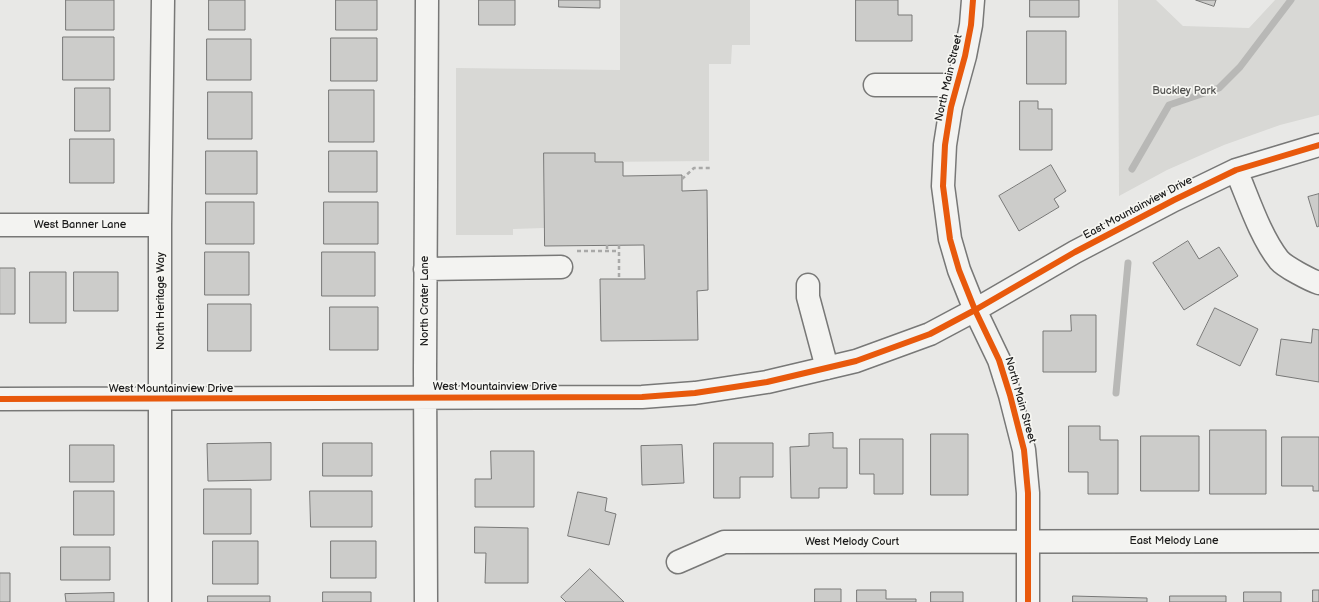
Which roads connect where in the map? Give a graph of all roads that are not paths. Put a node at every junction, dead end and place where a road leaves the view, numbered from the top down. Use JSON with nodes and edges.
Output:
{"nodes":[{"id":1,"x":163,"y":0,"type":"edge"},
{"id":2,"x":427,"y":0,"type":"edge"},
{"id":3,"x":973,"y":0,"type":"edge"},
{"id":4,"x":875,"y":85,"type":"dead end"},
{"id":5,"x":957,"y":85,"type":"junction"},
{"id":6,"x":1319,"y":145,"type":"edge"},
{"id":7,"x":1236,"y":170,"type":"junction"},
{"id":8,"x":0,"y":225,"type":"edge"},
{"id":9,"x":160,"y":225,"type":"junction"},
{"id":10,"x":565,"y":259,"type":"road end"},
{"id":11,"x":426,"y":269,"type":"junction"},
{"id":12,"x":1319,"y":283,"type":"edge"},
{"id":13,"x":808,"y":285,"type":"dead end"},
{"id":14,"x":975,"y":310,"type":"junction"},
{"id":15,"x":827,"y":368,"type":"junction"},
{"id":16,"x":425,"y":397,"type":"junction"},
{"id":17,"x":0,"y":399,"type":"edge"},
{"id":18,"x":161,"y":399,"type":"junction"},
{"id":19,"x":1319,"y":540,"type":"edge"},
{"id":20,"x":1029,"y":542,"type":"junction"},
{"id":21,"x":678,"y":562,"type":"dead end"},
{"id":22,"x":160,"y":602,"type":"edge"},
{"id":23,"x":426,"y":602,"type":"edge"},
{"id":24,"x":1028,"y":602,"type":"edge"}],
"edges":[{"from":1,"to":9,"type":"street","name":"North Heritage Way"},
{"from":2,"to":11,"type":"street","name":"North Crater Lane"},
{"from":3,"to":5,"type":"street","name":"North Main Street"},
{"from":4,"to":5,"type":"street"},
{"from":5,"to":14,"type":"street","name":"North Main Street"},
{"from":6,"to":7,"type":"street","name":"East Mountainview Drive"},
{"from":7,"to":12,"type":"street"},
{"from":7,"to":14,"type":"street","name":"East Mountainview Drive"},
{"from":8,"to":9,"type":"street","name":"West Banner Lane"},
{"from":9,"to":18,"type":"street","name":"North Heritage Way"},
{"from":10,"to":11,"type":"street"},
{"from":11,"to":16,"type":"street","name":"North Crater Lane"},
{"from":13,"to":15,"type":"street"},
{"from":14,"to":15,"type":"street","name":"West Mountainview Drive"},
{"from":14,"to":20,"type":"street","name":"North Main Street"},
{"from":15,"to":16,"type":"street","name":"West Mountainview Drive"},
{"from":16,"to":18,"type":"street","name":"West Mountainview Drive"},
{"from":16,"to":23,"type":"street","name":"North Crater Lane"},
{"from":17,"to":18,"type":"street","name":"West Mountainview Drive"},
{"from":18,"to":22,"type":"street","name":"North Heritage Way"},
{"from":19,"to":20,"type":"street","name":"East Melody Lane"},
{"from":20,"to":21,"type":"street","name":"West Melody Court"},
{"from":20,"to":24,"type":"street","name":"North Main Street"}]}
